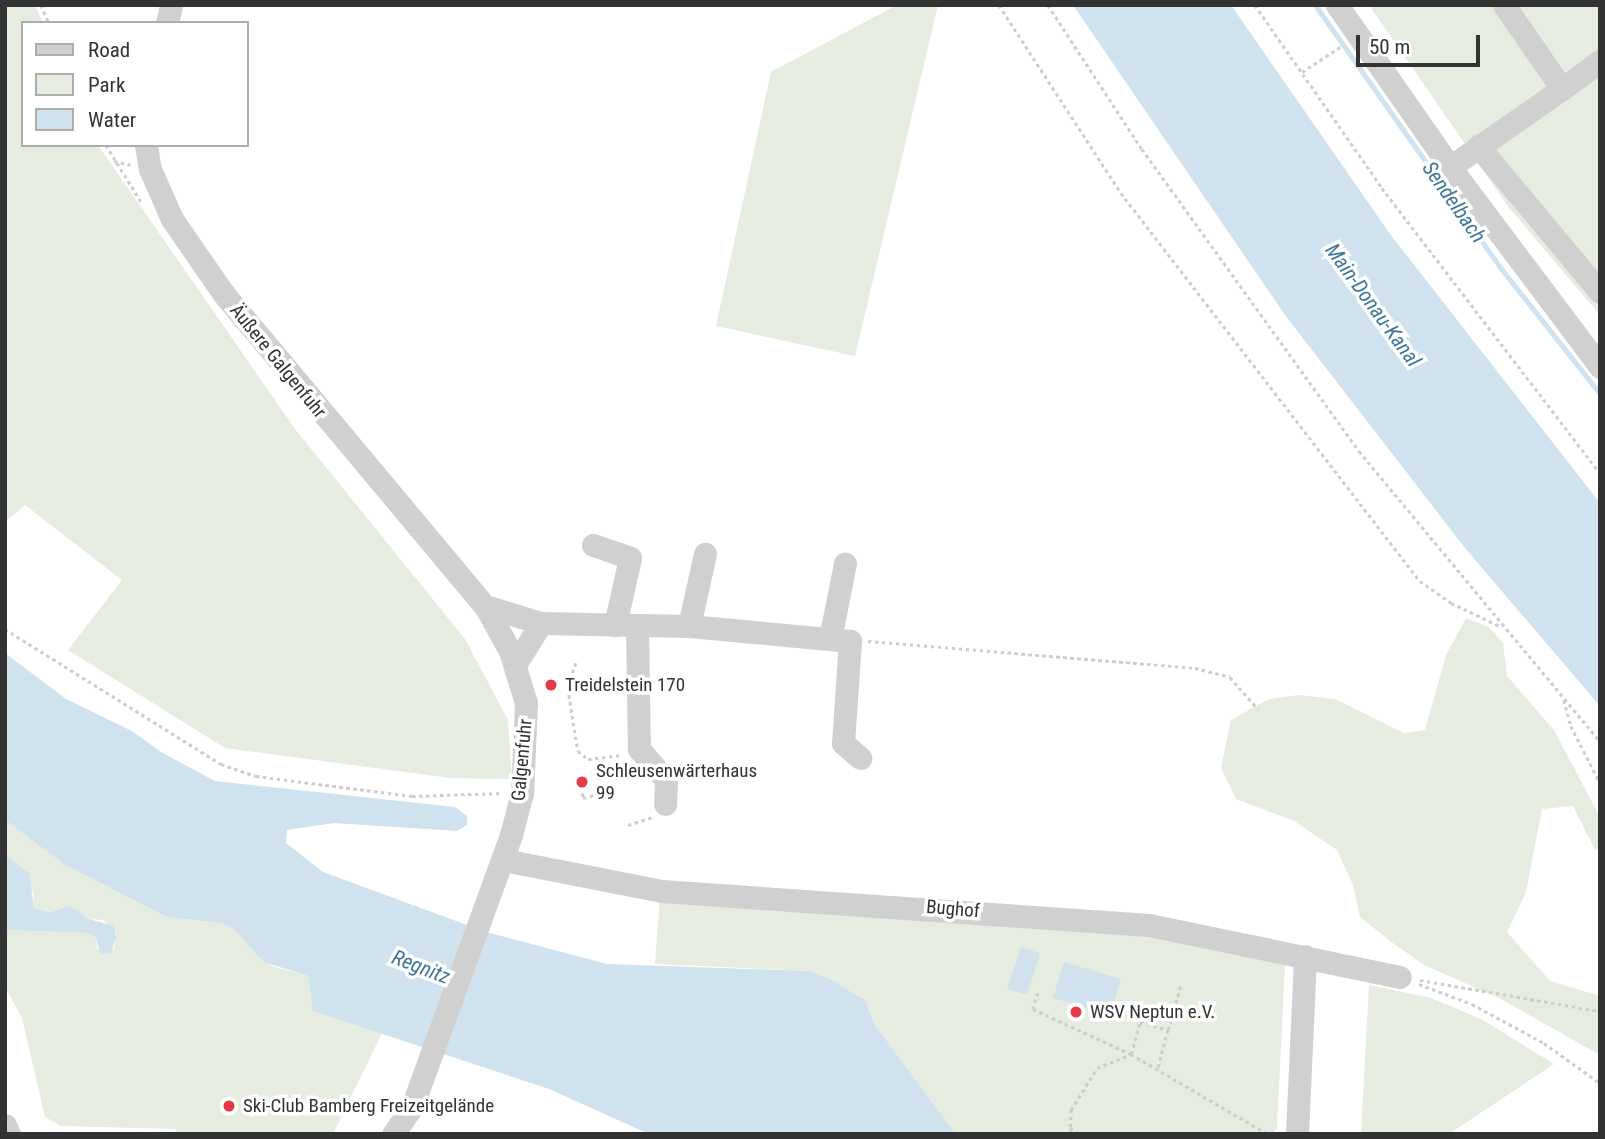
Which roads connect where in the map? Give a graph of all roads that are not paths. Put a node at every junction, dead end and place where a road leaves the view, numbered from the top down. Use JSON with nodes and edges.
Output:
{"nodes":[{"id":1,"x":1336,"y":5,"type":"edge"},
{"id":2,"x":1504,"y":5,"type":"edge"},
{"id":3,"x":1600,"y":61,"type":"edge"},
{"id":4,"x":1562,"y":89,"type":"junction"},
{"id":5,"x":1478,"y":146,"type":"junction"},
{"id":6,"x":146,"y":147,"type":"edge"},
{"id":7,"x":1450,"y":167,"type":"junction"},
{"id":8,"x":1600,"y":292,"type":"edge"},
{"id":9,"x":1600,"y":367,"type":"edge"},
{"id":10,"x":593,"y":545,"type":"dead end"},
{"id":11,"x":705,"y":554,"type":"dead end"},
{"id":12,"x":444,"y":555,"type":"joint"},
{"id":13,"x":845,"y":562,"type":"dead end"},
{"id":14,"x":485,"y":606,"type":"junction"},
{"id":15,"x":541,"y":623,"type":"junction"},
{"id":16,"x":626,"y":625,"type":"junction"},
{"id":17,"x":689,"y":626,"type":"junction"},
{"id":18,"x":840,"y":640,"type":"junction"},
{"id":19,"x":515,"y":665,"type":"junction"},
{"id":20,"x":860,"y":758,"type":"dead end"},
{"id":21,"x":666,"y":804,"type":"road end"},
{"id":22,"x":504,"y":860,"type":"junction"},
{"id":23,"x":1306,"y":956,"type":"junction"},
{"id":24,"x":1400,"y":977,"type":"road end"},
{"id":25,"x":5,"y":1125,"type":"edge"},
{"id":26,"x":9,"y":1134,"type":"edge"},
{"id":27,"x":393,"y":1134,"type":"edge"},
{"id":28,"x":1297,"y":1134,"type":"edge"}],
"edges":[{"from":1,"to":7,"type":"street"},
{"from":2,"to":4,"type":"street"},
{"from":3,"to":4,"type":"street"},
{"from":4,"to":5,"type":"street"},
{"from":5,"to":7,"type":"street"},
{"from":5,"to":8,"type":"street"},
{"from":6,"to":12,"type":"street","name":"Äußere Galgenfuhr"},
{"from":7,"to":9,"type":"street"},
{"from":10,"to":16,"type":"street"},
{"from":11,"to":17,"type":"street"},
{"from":12,"to":14,"type":"street","name":"Galgenfuhr"},
{"from":13,"to":18,"type":"street"},
{"from":14,"to":15,"type":"street"},
{"from":14,"to":19,"type":"street","name":"Galgenfuhr"},
{"from":15,"to":16,"type":"street"},
{"from":15,"to":19,"type":"street"},
{"from":16,"to":17,"type":"street"},
{"from":16,"to":21,"type":"street"},
{"from":17,"to":18,"type":"street"},
{"from":18,"to":20,"type":"street"},
{"from":19,"to":22,"type":"street","name":"Galgenfuhr"},
{"from":22,"to":23,"type":"street","name":"Bughof"},
{"from":22,"to":27,"type":"street","name":"Galgenfuhr"},
{"from":23,"to":24,"type":"street","name":"Bughof"},
{"from":23,"to":28,"type":"street"},
{"from":25,"to":26,"type":"street"}]}
